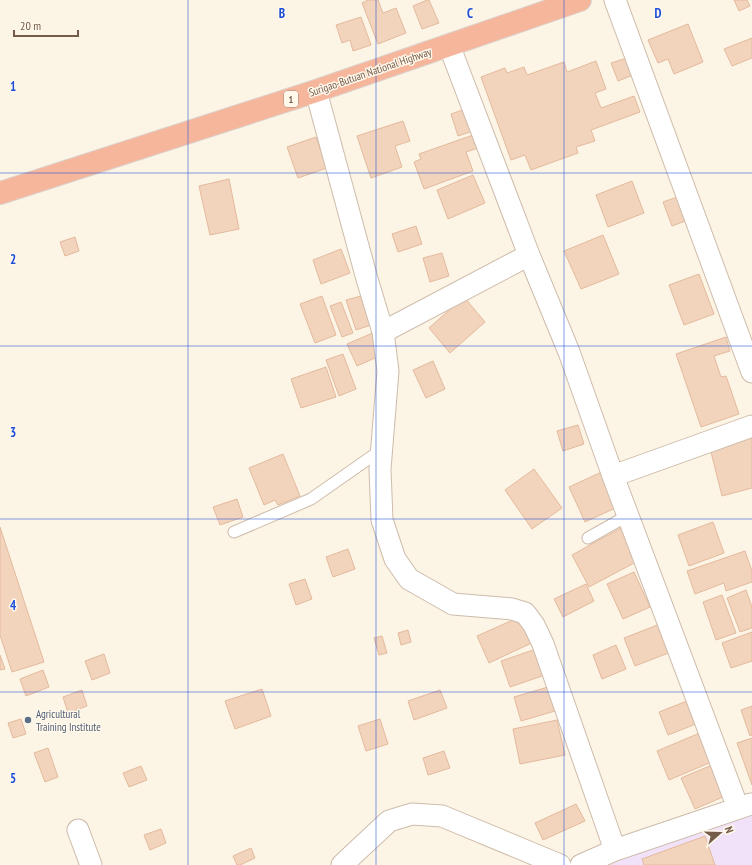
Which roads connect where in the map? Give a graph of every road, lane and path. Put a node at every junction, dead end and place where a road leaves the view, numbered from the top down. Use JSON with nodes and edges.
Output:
{"nodes":[{"id":1,"x":580,"y":0,"type":"edge"},
{"id":2,"x":615,"y":0,"type":"edge"},
{"id":3,"x":449,"y":46,"type":"junction"},
{"id":4,"x":316,"y":91,"type":"junction"},
{"id":5,"x":0,"y":194,"type":"edge"},
{"id":6,"x":529,"y":255,"type":"junction"},
{"id":7,"x":383,"y":332,"type":"junction"},
{"id":8,"x":752,"y":372,"type":"edge"},
{"id":9,"x":752,"y":426,"type":"edge"},
{"id":10,"x":381,"y":450,"type":"junction"},
{"id":11,"x":613,"y":476,"type":"junction"},
{"id":12,"x":627,"y":516,"type":"junction"},
{"id":13,"x":234,"y":532,"type":"dead end"},
{"id":14,"x":588,"y":538,"type":"dead end"},
{"id":15,"x":748,"y":807,"type":"edge"},
{"id":16,"x":78,"y":830,"type":"dead end"},
{"id":17,"x":615,"y":850,"type":"junction"},
{"id":18,"x":91,"y":865,"type":"edge"},
{"id":19,"x":342,"y":865,"type":"edge"},
{"id":20,"x":560,"y":865,"type":"edge"},
{"id":21,"x":581,"y":865,"type":"edge"}],
"edges":[{"from":1,"to":3,"type":"highway","name":"Surigao-Butuan National Highway","number":"1"},
{"from":2,"to":8,"type":"street"},
{"from":3,"to":4,"type":"highway","name":"Surigao-Butuan National Highway","number":"1"},
{"from":3,"to":6,"type":"street"},
{"from":4,"to":5,"type":"highway","name":"Surigao-Butuan National Highway","number":"1"},
{"from":4,"to":7,"type":"street"},
{"from":6,"to":7,"type":"street"},
{"from":6,"to":11,"type":"street"},
{"from":7,"to":10,"type":"street"},
{"from":9,"to":11,"type":"street"},
{"from":10,"to":13,"type":"lane"},
{"from":10,"to":17,"type":"street"},
{"from":11,"to":12,"type":"street"},
{"from":12,"to":14,"type":"lane"},
{"from":12,"to":15,"type":"street"},
{"from":15,"to":17,"type":"street"},
{"from":16,"to":18,"type":"street"},
{"from":17,"to":21,"type":"street"},
{"from":19,"to":20,"type":"street"}]}
